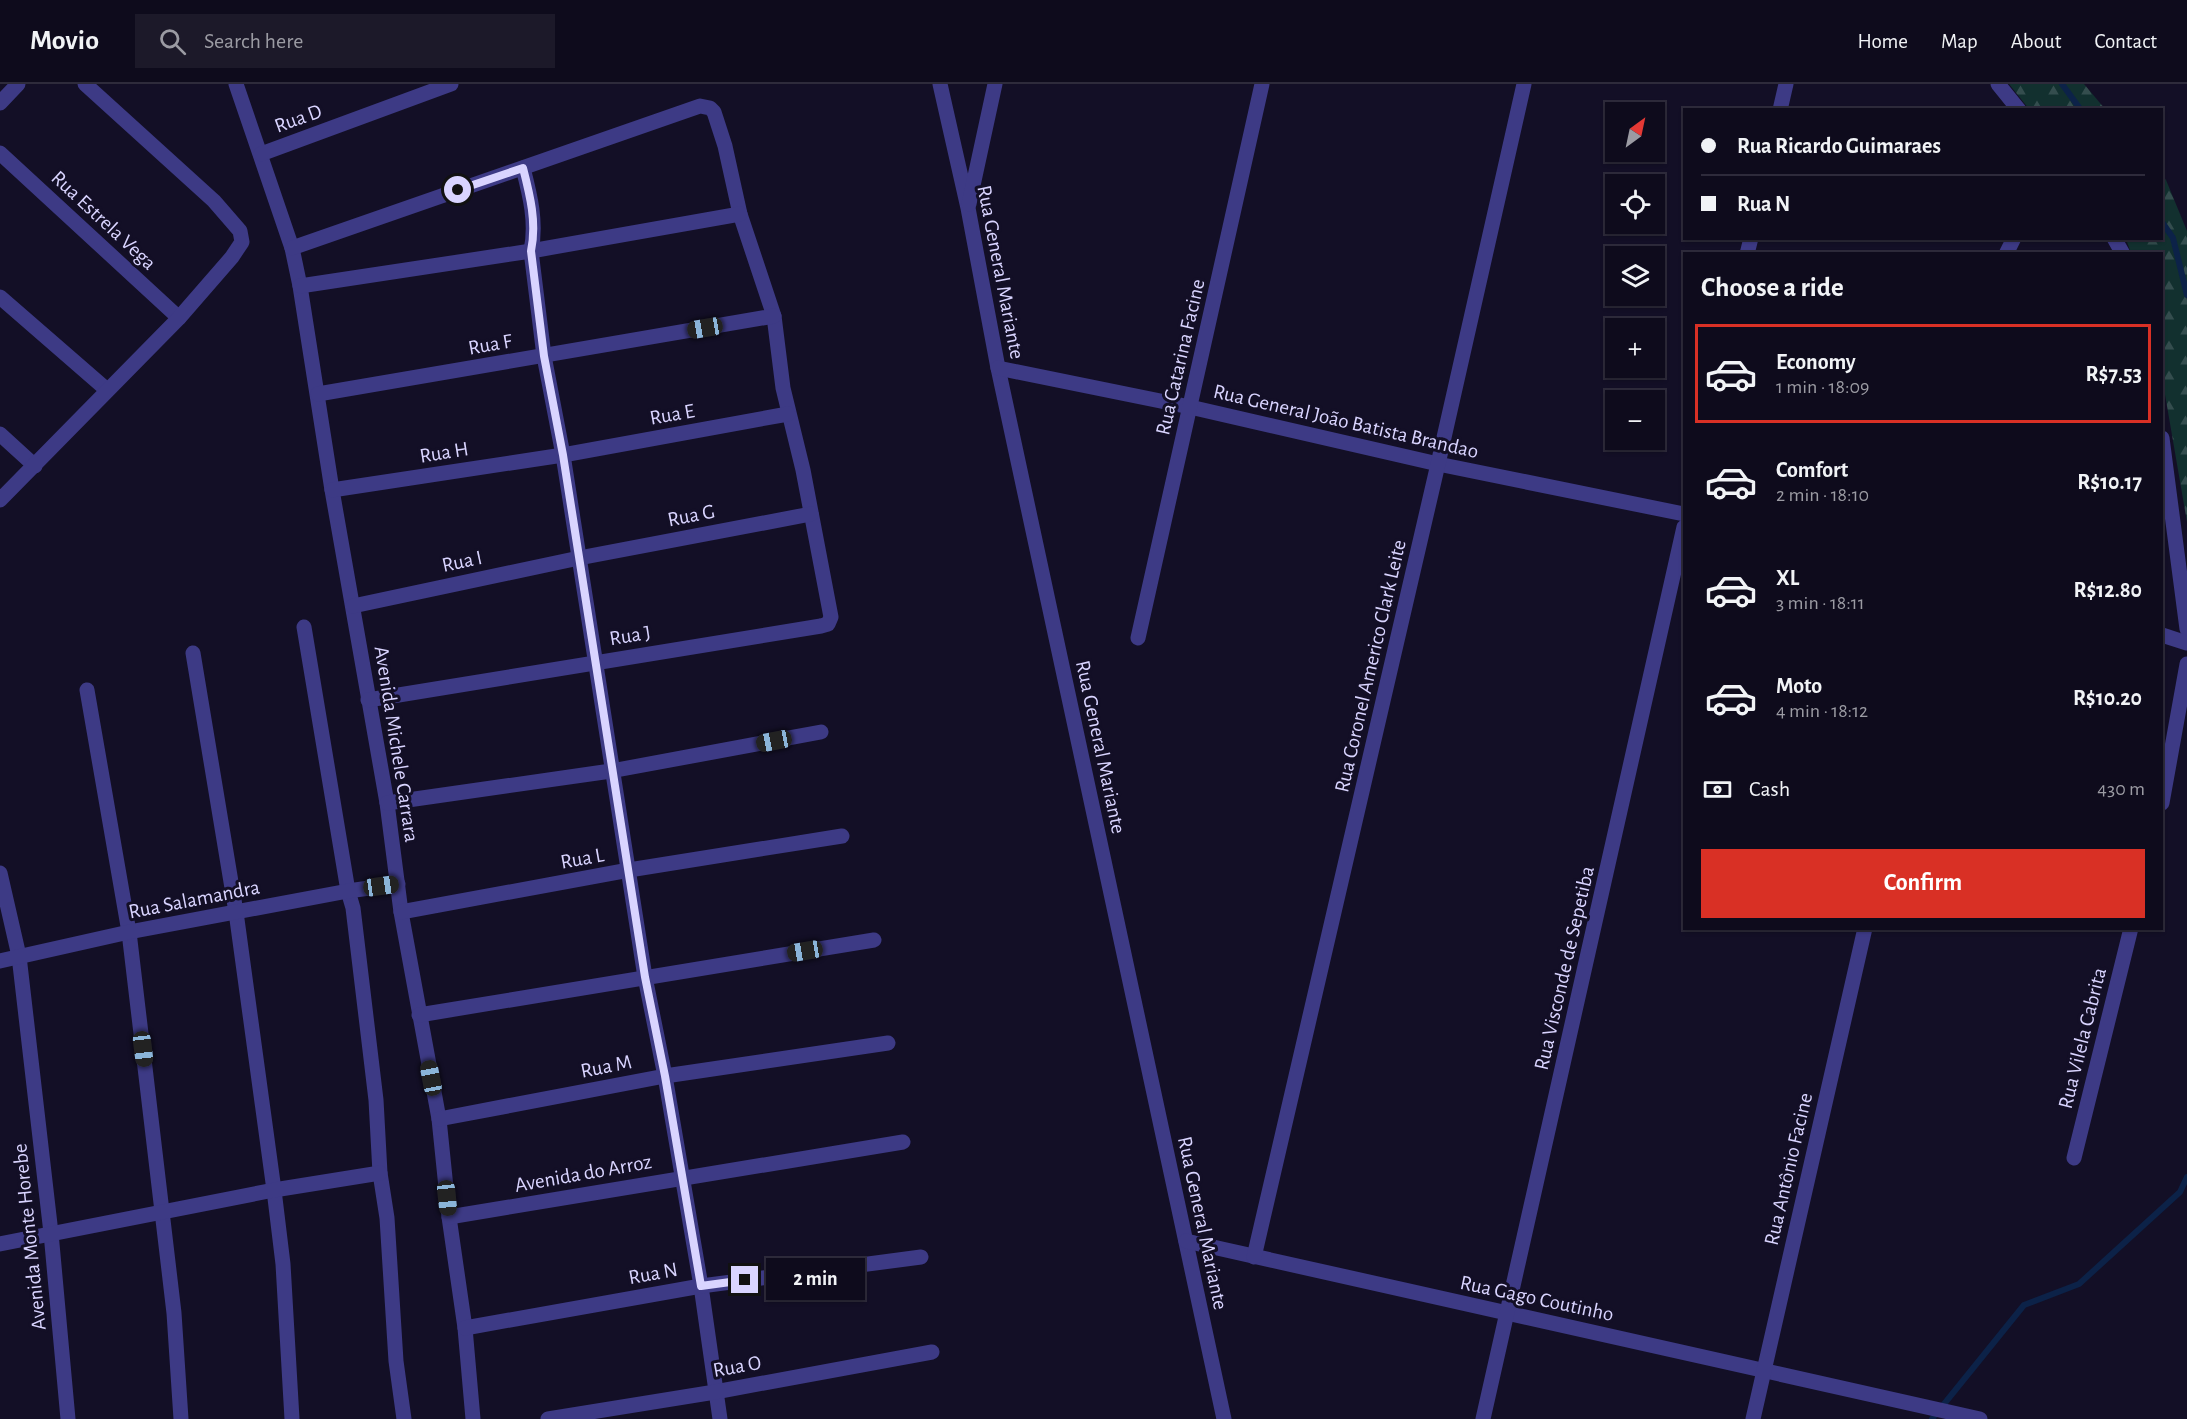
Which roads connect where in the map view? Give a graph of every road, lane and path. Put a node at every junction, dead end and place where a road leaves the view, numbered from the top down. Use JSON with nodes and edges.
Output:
{"nodes":[{"id":1,"x":18,"y":84,"type":"edge"},
{"id":2,"x":85,"y":84,"type":"edge"},
{"id":3,"x":236,"y":84,"type":"edge"},
{"id":4,"x":452,"y":84,"type":"edge"},
{"id":5,"x":940,"y":84,"type":"edge"},
{"id":6,"x":995,"y":84,"type":"edge"},
{"id":7,"x":1262,"y":84,"type":"edge"},
{"id":8,"x":1524,"y":84,"type":"edge"},
{"id":9,"x":1786,"y":84,"type":"edge"},
{"id":10,"x":1998,"y":84,"type":"edge"},
{"id":11,"x":0,"y":103,"type":"edge"},
{"id":12,"x":1780,"y":108,"type":"edge"},
{"id":13,"x":2017,"y":108,"type":"edge"},
{"id":14,"x":0,"y":153,"type":"edge"},
{"id":15,"x":261,"y":154,"type":"junction"},
{"id":16,"x":523,"y":168,"type":"junction"},
{"id":17,"x":968,"y":208,"type":"junction"},
{"id":18,"x":740,"y":214,"type":"junction"},
{"id":19,"x":291,"y":248,"type":"junction"},
{"id":20,"x":531,"y":251,"type":"junction"},
{"id":21,"x":300,"y":286,"type":"junction"},
{"id":22,"x":0,"y":297,"type":"edge"},
{"id":23,"x":774,"y":316,"type":"junction"},
{"id":24,"x":179,"y":318,"type":"junction"},
{"id":25,"x":544,"y":356,"type":"junction"},
{"id":26,"x":998,"y":368,"type":"junction"},
{"id":27,"x":107,"y":390,"type":"junction"},
{"id":28,"x":318,"y":394,"type":"junction"},
{"id":29,"x":1190,"y":407,"type":"junction"},
{"id":30,"x":789,"y":414,"type":"junction"},
{"id":31,"x":0,"y":434,"type":"edge"},
{"id":32,"x":2163,"y":446,"type":"edge"},
{"id":33,"x":563,"y":455,"type":"junction"},
{"id":34,"x":1438,"y":464,"type":"junction"},
{"id":35,"x":34,"y":466,"type":"junction"},
{"id":36,"x":332,"y":490,"type":"junction"},
{"id":37,"x":0,"y":500,"type":"edge"},
{"id":38,"x":811,"y":514,"type":"junction"},
{"id":39,"x":1683,"y":514,"type":"edge"},
{"id":40,"x":1683,"y":531,"type":"edge"},
{"id":41,"x":579,"y":558,"type":"junction"},
{"id":42,"x":354,"y":606,"type":"junction"},
{"id":43,"x":304,"y":627,"type":"dead end"},
{"id":44,"x":2187,"y":629,"type":"edge"},
{"id":45,"x":2163,"y":635,"type":"edge"},
{"id":46,"x":1138,"y":638,"type":"dead end"},
{"id":47,"x":2187,"y":643,"type":"edge"},
{"id":48,"x":193,"y":653,"type":"dead end"},
{"id":49,"x":595,"y":662,"type":"junction"},
{"id":50,"x":2187,"y":664,"type":"edge"},
{"id":51,"x":87,"y":690,"type":"dead end"},
{"id":52,"x":368,"y":700,"type":"junction"},
{"id":53,"x":821,"y":732,"type":"dead end"},
{"id":54,"x":611,"y":771,"type":"junction"},
{"id":55,"x":2163,"y":797,"type":"edge"},
{"id":56,"x":387,"y":803,"type":"junction"},
{"id":57,"x":842,"y":836,"type":"dead end"},
{"id":58,"x":629,"y":870,"type":"junction"},
{"id":59,"x":0,"y":873,"type":"edge"},
{"id":60,"x":398,"y":884,"type":"junction"},
{"id":61,"x":348,"y":891,"type":"junction"},
{"id":62,"x":236,"y":912,"type":"junction"},
{"id":63,"x":401,"y":912,"type":"junction"},
{"id":64,"x":1865,"y":930,"type":"edge"},
{"id":65,"x":2131,"y":930,"type":"edge"},
{"id":66,"x":129,"y":932,"type":"junction"},
{"id":67,"x":874,"y":940,"type":"dead end"},
{"id":68,"x":19,"y":956,"type":"junction"},
{"id":69,"x":0,"y":961,"type":"edge"},
{"id":70,"x":645,"y":977,"type":"junction"},
{"id":71,"x":419,"y":1015,"type":"junction"},
{"id":72,"x":888,"y":1043,"type":"dead end"},
{"id":73,"x":665,"y":1076,"type":"junction"},
{"id":74,"x":439,"y":1119,"type":"junction"},
{"id":75,"x":903,"y":1142,"type":"dead end"},
{"id":76,"x":2074,"y":1158,"type":"dead end"},
{"id":77,"x":380,"y":1173,"type":"junction"},
{"id":78,"x":682,"y":1177,"type":"junction"},
{"id":79,"x":274,"y":1190,"type":"junction"},
{"id":80,"x":163,"y":1212,"type":"junction"},
{"id":81,"x":448,"y":1217,"type":"junction"},
{"id":82,"x":51,"y":1233,"type":"junction"},
{"id":83,"x":1185,"y":1241,"type":"junction"},
{"id":84,"x":0,"y":1244,"type":"edge"},
{"id":85,"x":921,"y":1257,"type":"dead end"},
{"id":86,"x":1254,"y":1257,"type":"junction"},
{"id":87,"x":701,"y":1286,"type":"junction"},
{"id":88,"x":1508,"y":1313,"type":"junction"},
{"id":89,"x":465,"y":1328,"type":"junction"},
{"id":90,"x":932,"y":1352,"type":"dead end"},
{"id":91,"x":1763,"y":1369,"type":"junction"},
{"id":92,"x":715,"y":1392,"type":"junction"},
{"id":93,"x":68,"y":1419,"type":"edge"},
{"id":94,"x":181,"y":1419,"type":"edge"},
{"id":95,"x":292,"y":1419,"type":"edge"},
{"id":96,"x":404,"y":1419,"type":"edge"},
{"id":97,"x":473,"y":1419,"type":"edge"},
{"id":98,"x":548,"y":1419,"type":"edge"},
{"id":99,"x":720,"y":1419,"type":"edge"},
{"id":100,"x":1224,"y":1419,"type":"edge"},
{"id":101,"x":1484,"y":1419,"type":"edge"},
{"id":102,"x":1753,"y":1419,"type":"edge"},
{"id":103,"x":1980,"y":1419,"type":"edge"}],
"edges":[{"from":1,"to":11,"type":"street"},
{"from":2,"to":24,"type":"street"},
{"from":3,"to":15,"type":"street","name":"Avenida Michele Carrara"},
{"from":4,"to":15,"type":"street","name":"Rua D"},
{"from":5,"to":17,"type":"street","name":"Rua General Mariante"},
{"from":6,"to":17,"type":"street"},
{"from":7,"to":29,"type":"street","name":"Rua Catarina Facine"},
{"from":8,"to":34,"type":"street","name":"Rua Coronel Americo Clark Leite"},
{"from":9,"to":12,"type":"street"},
{"from":10,"to":13,"type":"street"},
{"from":14,"to":24,"type":"street","name":"Rua Estrela Vega"},
{"from":15,"to":19,"type":"street","name":"Avenida Michele Carrara"},
{"from":16,"to":18,"type":"street"},
{"from":16,"to":19,"type":"street"},
{"from":16,"to":20,"type":"street"},
{"from":17,"to":26,"type":"street","name":"Rua General Mariante"},
{"from":18,"to":20,"type":"street"},
{"from":18,"to":23,"type":"street"},
{"from":19,"to":21,"type":"street","name":"Avenida Michele Carrara"},
{"from":20,"to":21,"type":"street"},
{"from":20,"to":25,"type":"street"},
{"from":21,"to":28,"type":"street","name":"Avenida Michele Carrara"},
{"from":22,"to":27,"type":"street"},
{"from":23,"to":25,"type":"street","name":"Rua F"},
{"from":23,"to":30,"type":"street"},
{"from":24,"to":27,"type":"street"},
{"from":25,"to":28,"type":"street","name":"Rua F"},
{"from":25,"to":33,"type":"street"},
{"from":26,"to":29,"type":"street","name":"Rua General João Batista Brandao"},
{"from":26,"to":83,"type":"street","name":"Rua General Mariante"},
{"from":27,"to":35,"type":"street"},
{"from":28,"to":36,"type":"street","name":"Avenida Michele Carrara"},
{"from":29,"to":34,"type":"street","name":"Rua General João Batista Brandao"},
{"from":29,"to":46,"type":"street","name":"Rua Catarina Facine"},
{"from":30,"to":33,"type":"street","name":"Rua E"},
{"from":30,"to":38,"type":"street"},
{"from":31,"to":35,"type":"street"},
{"from":32,"to":44,"type":"street"},
{"from":33,"to":36,"type":"street","name":"Rua H"},
{"from":33,"to":41,"type":"street"},
{"from":34,"to":39,"type":"street","name":"Rua General João Batista Brandao"},
{"from":34,"to":86,"type":"street","name":"Rua Coronel Americo Clark Leite"},
{"from":35,"to":37,"type":"street"},
{"from":36,"to":42,"type":"street","name":"Avenida Michele Carrara"},
{"from":38,"to":41,"type":"street","name":"Rua G"},
{"from":38,"to":49,"type":"street","name":"Rua J"},
{"from":40,"to":88,"type":"street","name":"Rua Visconde de Sepetiba"},
{"from":41,"to":42,"type":"street","name":"Rua I"},
{"from":41,"to":49,"type":"street"},
{"from":42,"to":52,"type":"street","name":"Avenida Michele Carrara"},
{"from":43,"to":61,"type":"street"},
{"from":45,"to":47,"type":"street"},
{"from":48,"to":62,"type":"street"},
{"from":49,"to":52,"type":"street","name":"Rua J"},
{"from":49,"to":54,"type":"street"},
{"from":50,"to":55,"type":"street"},
{"from":51,"to":66,"type":"street"},
{"from":52,"to":56,"type":"street","name":"Avenida Michele Carrara"},
{"from":53,"to":54,"type":"street"},
{"from":54,"to":56,"type":"street"},
{"from":54,"to":58,"type":"street"},
{"from":56,"to":60,"type":"street","name":"Avenida Michele Carrara"},
{"from":57,"to":58,"type":"street","name":"Rua L"},
{"from":58,"to":63,"type":"street","name":"Rua L"},
{"from":58,"to":70,"type":"street"},
{"from":59,"to":68,"type":"street","name":"Avenida Monte Horebe"},
{"from":60,"to":61,"type":"street","name":"Rua Salamandra"},
{"from":60,"to":63,"type":"street","name":"Avenida Michele Carrara"},
{"from":61,"to":62,"type":"street","name":"Rua Salamandra"},
{"from":61,"to":77,"type":"street"},
{"from":62,"to":66,"type":"street","name":"Rua Salamandra"},
{"from":62,"to":79,"type":"street"},
{"from":63,"to":71,"type":"street","name":"Avenida Michele Carrara"},
{"from":64,"to":91,"type":"street","name":"Rua Antônio Facine"},
{"from":65,"to":76,"type":"street","name":"Rua Vilela Cabrita"},
{"from":66,"to":68,"type":"street","name":"Rua Salamandra"},
{"from":66,"to":80,"type":"street"},
{"from":67,"to":70,"type":"street"},
{"from":68,"to":69,"type":"street","name":"Rua Salamandra"},
{"from":68,"to":82,"type":"street","name":"Avenida Monte Horebe"},
{"from":70,"to":71,"type":"street"},
{"from":70,"to":73,"type":"street"},
{"from":71,"to":74,"type":"street","name":"Avenida Michele Carrara"},
{"from":72,"to":73,"type":"street","name":"Rua M"},
{"from":73,"to":74,"type":"street","name":"Rua M"},
{"from":73,"to":78,"type":"street"},
{"from":74,"to":81,"type":"street","name":"Avenida Michele Carrara"},
{"from":75,"to":78,"type":"street","name":"Avenida do Arroz"},
{"from":77,"to":79,"type":"street"},
{"from":77,"to":96,"type":"street"},
{"from":78,"to":81,"type":"street","name":"Avenida do Arroz"},
{"from":78,"to":87,"type":"street"},
{"from":79,"to":80,"type":"street"},
{"from":79,"to":95,"type":"street"},
{"from":80,"to":82,"type":"street"},
{"from":80,"to":94,"type":"street"},
{"from":81,"to":89,"type":"street","name":"Avenida Michele Carrara"},
{"from":82,"to":84,"type":"street"},
{"from":82,"to":93,"type":"street","name":"Avenida Monte Horebe"},
{"from":83,"to":86,"type":"street","name":"Rua Gago Coutinho"},
{"from":83,"to":100,"type":"street","name":"Rua General Mariante"},
{"from":85,"to":87,"type":"street","name":"Rua N"},
{"from":86,"to":88,"type":"street","name":"Rua Gago Coutinho"},
{"from":87,"to":89,"type":"street","name":"Rua N"},
{"from":87,"to":92,"type":"street"},
{"from":88,"to":91,"type":"street","name":"Rua Gago Coutinho"},
{"from":88,"to":101,"type":"street","name":"Rua Visconde de Sepetiba"},
{"from":89,"to":97,"type":"street","name":"Avenida Michele Carrara"},
{"from":90,"to":92,"type":"street","name":"Rua O"},
{"from":91,"to":102,"type":"street","name":"Rua Antônio Facine"},
{"from":91,"to":103,"type":"street","name":"Rua Gago Coutinho"},
{"from":92,"to":98,"type":"street","name":"Rua O"},
{"from":92,"to":99,"type":"street"}]}
